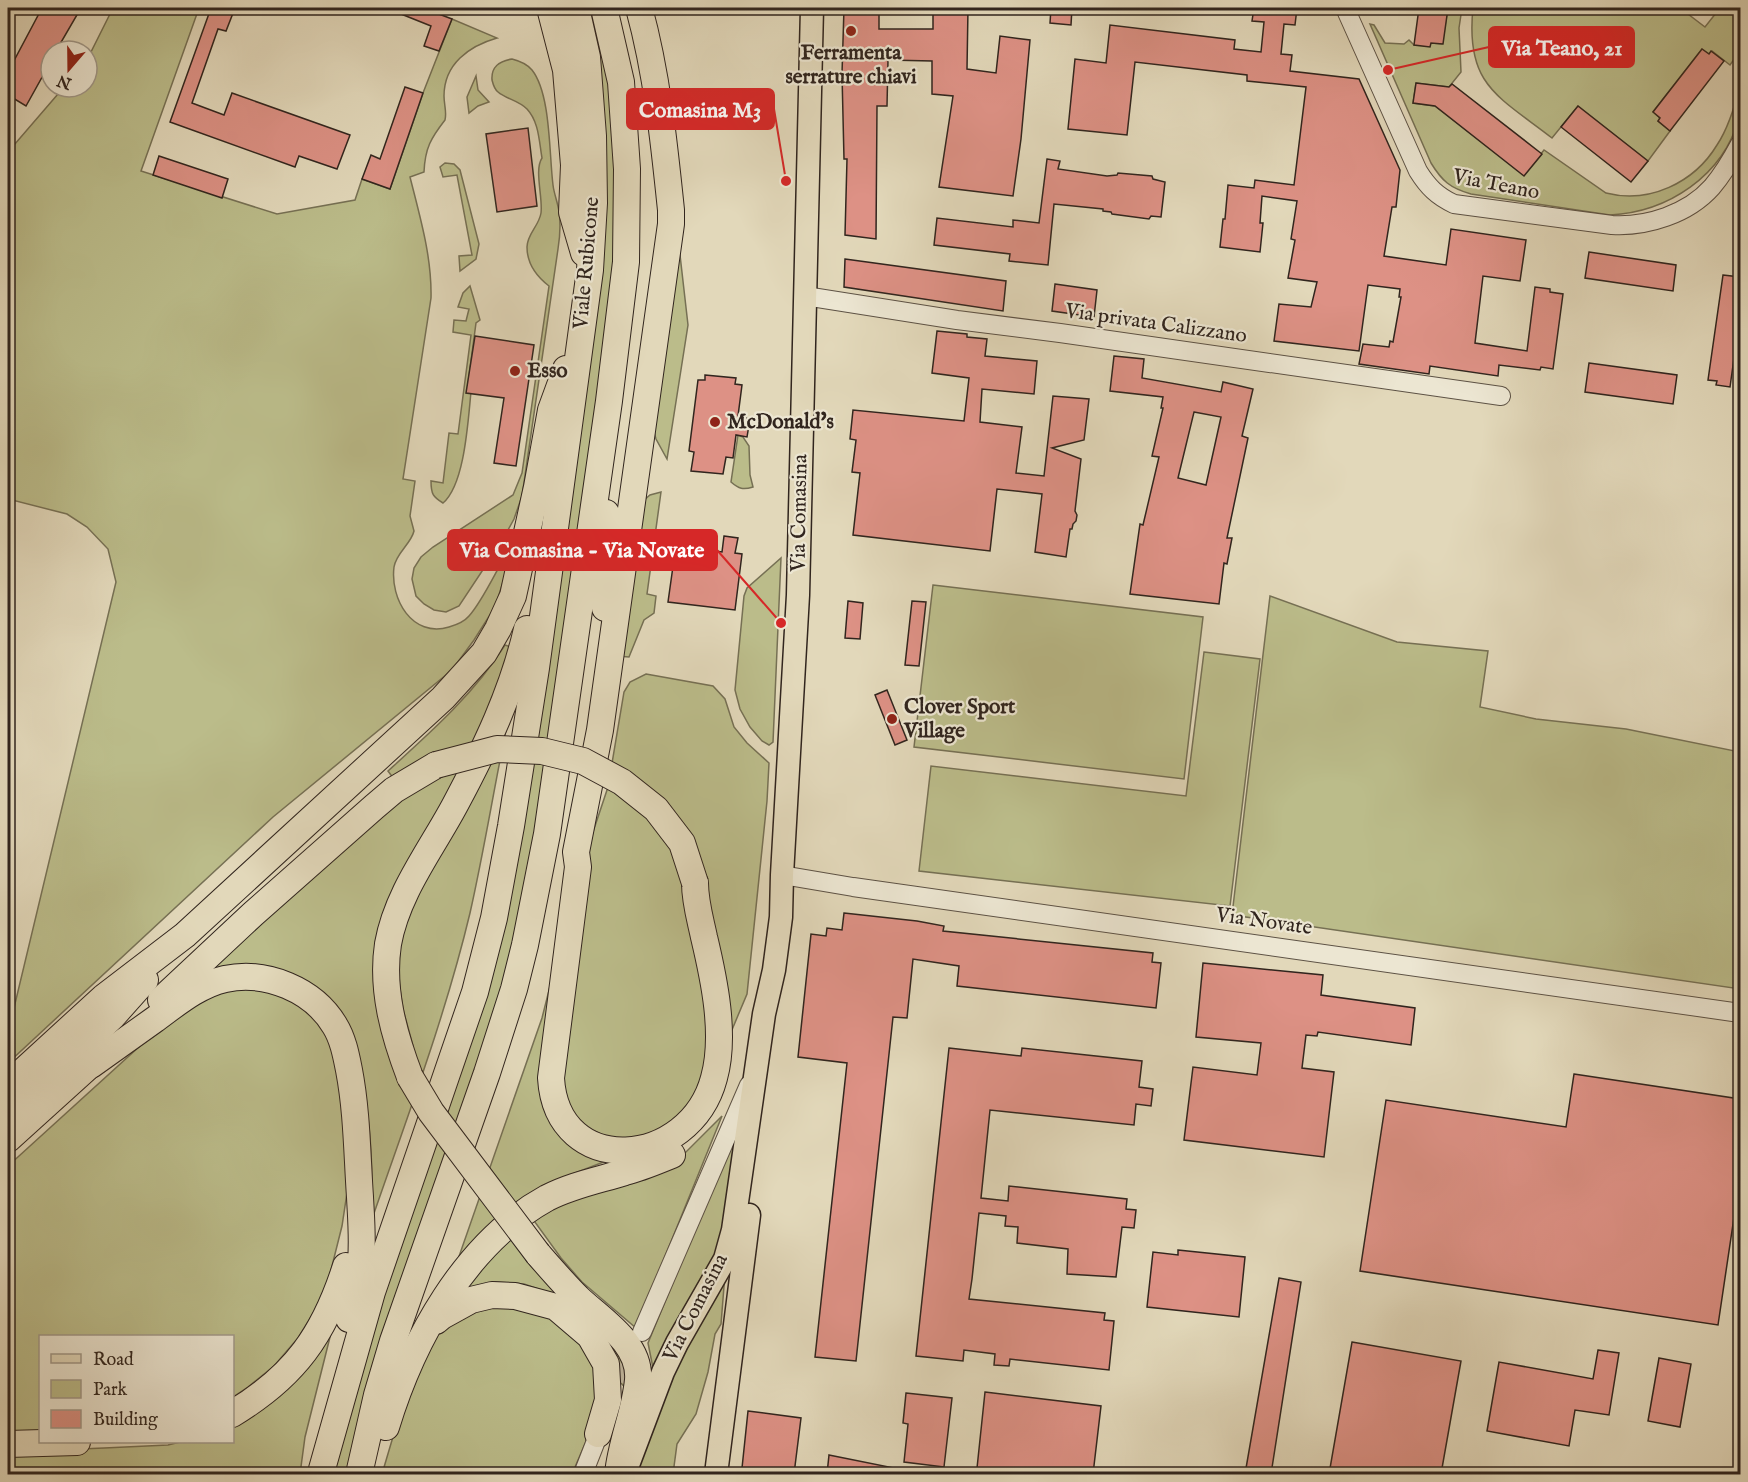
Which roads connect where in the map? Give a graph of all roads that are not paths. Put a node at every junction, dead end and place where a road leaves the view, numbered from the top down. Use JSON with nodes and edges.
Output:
{"nodes":[{"id":1,"x":550,"y":8,"type":"edge"},
{"id":2,"x":576,"y":8,"type":"edge"},
{"id":3,"x":604,"y":8,"type":"edge"},
{"id":4,"x":639,"y":8,"type":"edge"},
{"id":5,"x":812,"y":8,"type":"edge"},
{"id":6,"x":1346,"y":8,"type":"edge"},
{"id":7,"x":1740,"y":144,"type":"edge"},
{"id":8,"x":590,"y":270,"type":"junction"},
{"id":9,"x":805,"y":296,"type":"junction"},
{"id":10,"x":583,"y":324,"type":"junction"},
{"id":11,"x":619,"y":324,"type":"junction"},
{"id":12,"x":1501,"y":396,"type":"dead end"},
{"id":13,"x":556,"y":518,"type":"junction"},
{"id":14,"x":608,"y":668,"type":"junction"},
{"id":15,"x":782,"y":875,"type":"junction"},
{"id":16,"x":695,"y":883,"type":"junction"},
{"id":17,"x":185,"y":935,"type":"junction"},
{"id":18,"x":1740,"y":1013,"type":"edge"},
{"id":19,"x":758,"y":1064,"type":"junction"},
{"id":20,"x":91,"y":1065,"type":"junction"},
{"id":21,"x":8,"y":1086,"type":"edge"},
{"id":22,"x":8,"y":1114,"type":"edge"},
{"id":23,"x":8,"y":1139,"type":"edge"},
{"id":24,"x":360,"y":1198,"type":"junction"},
{"id":25,"x":426,"y":1329,"type":"junction"},
{"id":26,"x":642,"y":1332,"type":"tunnel mouth"},
{"id":27,"x":620,"y":1382,"type":"tunnel mouth"},
{"id":28,"x":234,"y":1413,"type":"edge"},
{"id":29,"x":598,"y":1434,"type":"junction"},
{"id":30,"x":42,"y":1443,"type":"edge"},
{"id":31,"x":8,"y":1444,"type":"edge"},
{"id":32,"x":322,"y":1472,"type":"edge"},
{"id":33,"x":359,"y":1474,"type":"edge"},
{"id":34,"x":366,"y":1474,"type":"edge"},
{"id":35,"x":584,"y":1474,"type":"edge"},
{"id":36,"x":618,"y":1474,"type":"edge"},
{"id":37,"x":624,"y":1474,"type":"edge"},
{"id":38,"x":716,"y":1474,"type":"edge"}],
"edges":[{"from":1,"to":8,"type":"highway"},
{"from":2,"to":8,"type":"highway","name":"Viale Rubicone"},
{"from":3,"to":11,"type":"highway","name":"Viale Rubicone"},
{"from":4,"to":14,"type":"highway"},
{"from":5,"to":9,"type":"main road","name":"Via Comasina"},
{"from":6,"to":7,"type":"street","name":"Via Teano"},
{"from":8,"to":10,"type":"highway","name":"Viale Rubicone"},
{"from":9,"to":12,"type":"street","name":"Via privata Calizzano"},
{"from":9,"to":15,"type":"main road","name":"Via Comasina"},
{"from":10,"to":13,"type":"highway","name":"Viale Rubicone"},
{"from":10,"to":17,"type":"highway"},
{"from":11,"to":14,"type":"highway"},
{"from":11,"to":33,"type":"highway"},
{"from":13,"to":32,"type":"highway"},
{"from":13,"to":36,"type":"highway","bridge":true},
{"from":14,"to":16,"type":"highway"},
{"from":15,"to":18,"type":"street","name":"Via Novate"},
{"from":15,"to":19,"type":"main road","name":"Via Comasina"},
{"from":16,"to":20,"type":"highway","bridge":true},
{"from":16,"to":25,"type":"highway"},
{"from":17,"to":21,"type":"highway"},
{"from":17,"to":22,"type":"highway"},
{"from":19,"to":26,"type":"street"},
{"from":19,"to":37,"type":"main road","name":"Via Comasina"},
{"from":19,"to":38,"type":"main road","name":"Via Comasina"},
{"from":20,"to":23,"type":"highway"},
{"from":20,"to":24,"type":"highway"},
{"from":24,"to":28,"type":"highway"},
{"from":24,"to":32,"type":"highway"},
{"from":25,"to":29,"type":"highway"},
{"from":25,"to":34,"type":"highway"},
{"from":27,"to":29,"type":"street"},
{"from":29,"to":35,"type":"street"},
{"from":30,"to":31,"type":"highway"}]}
